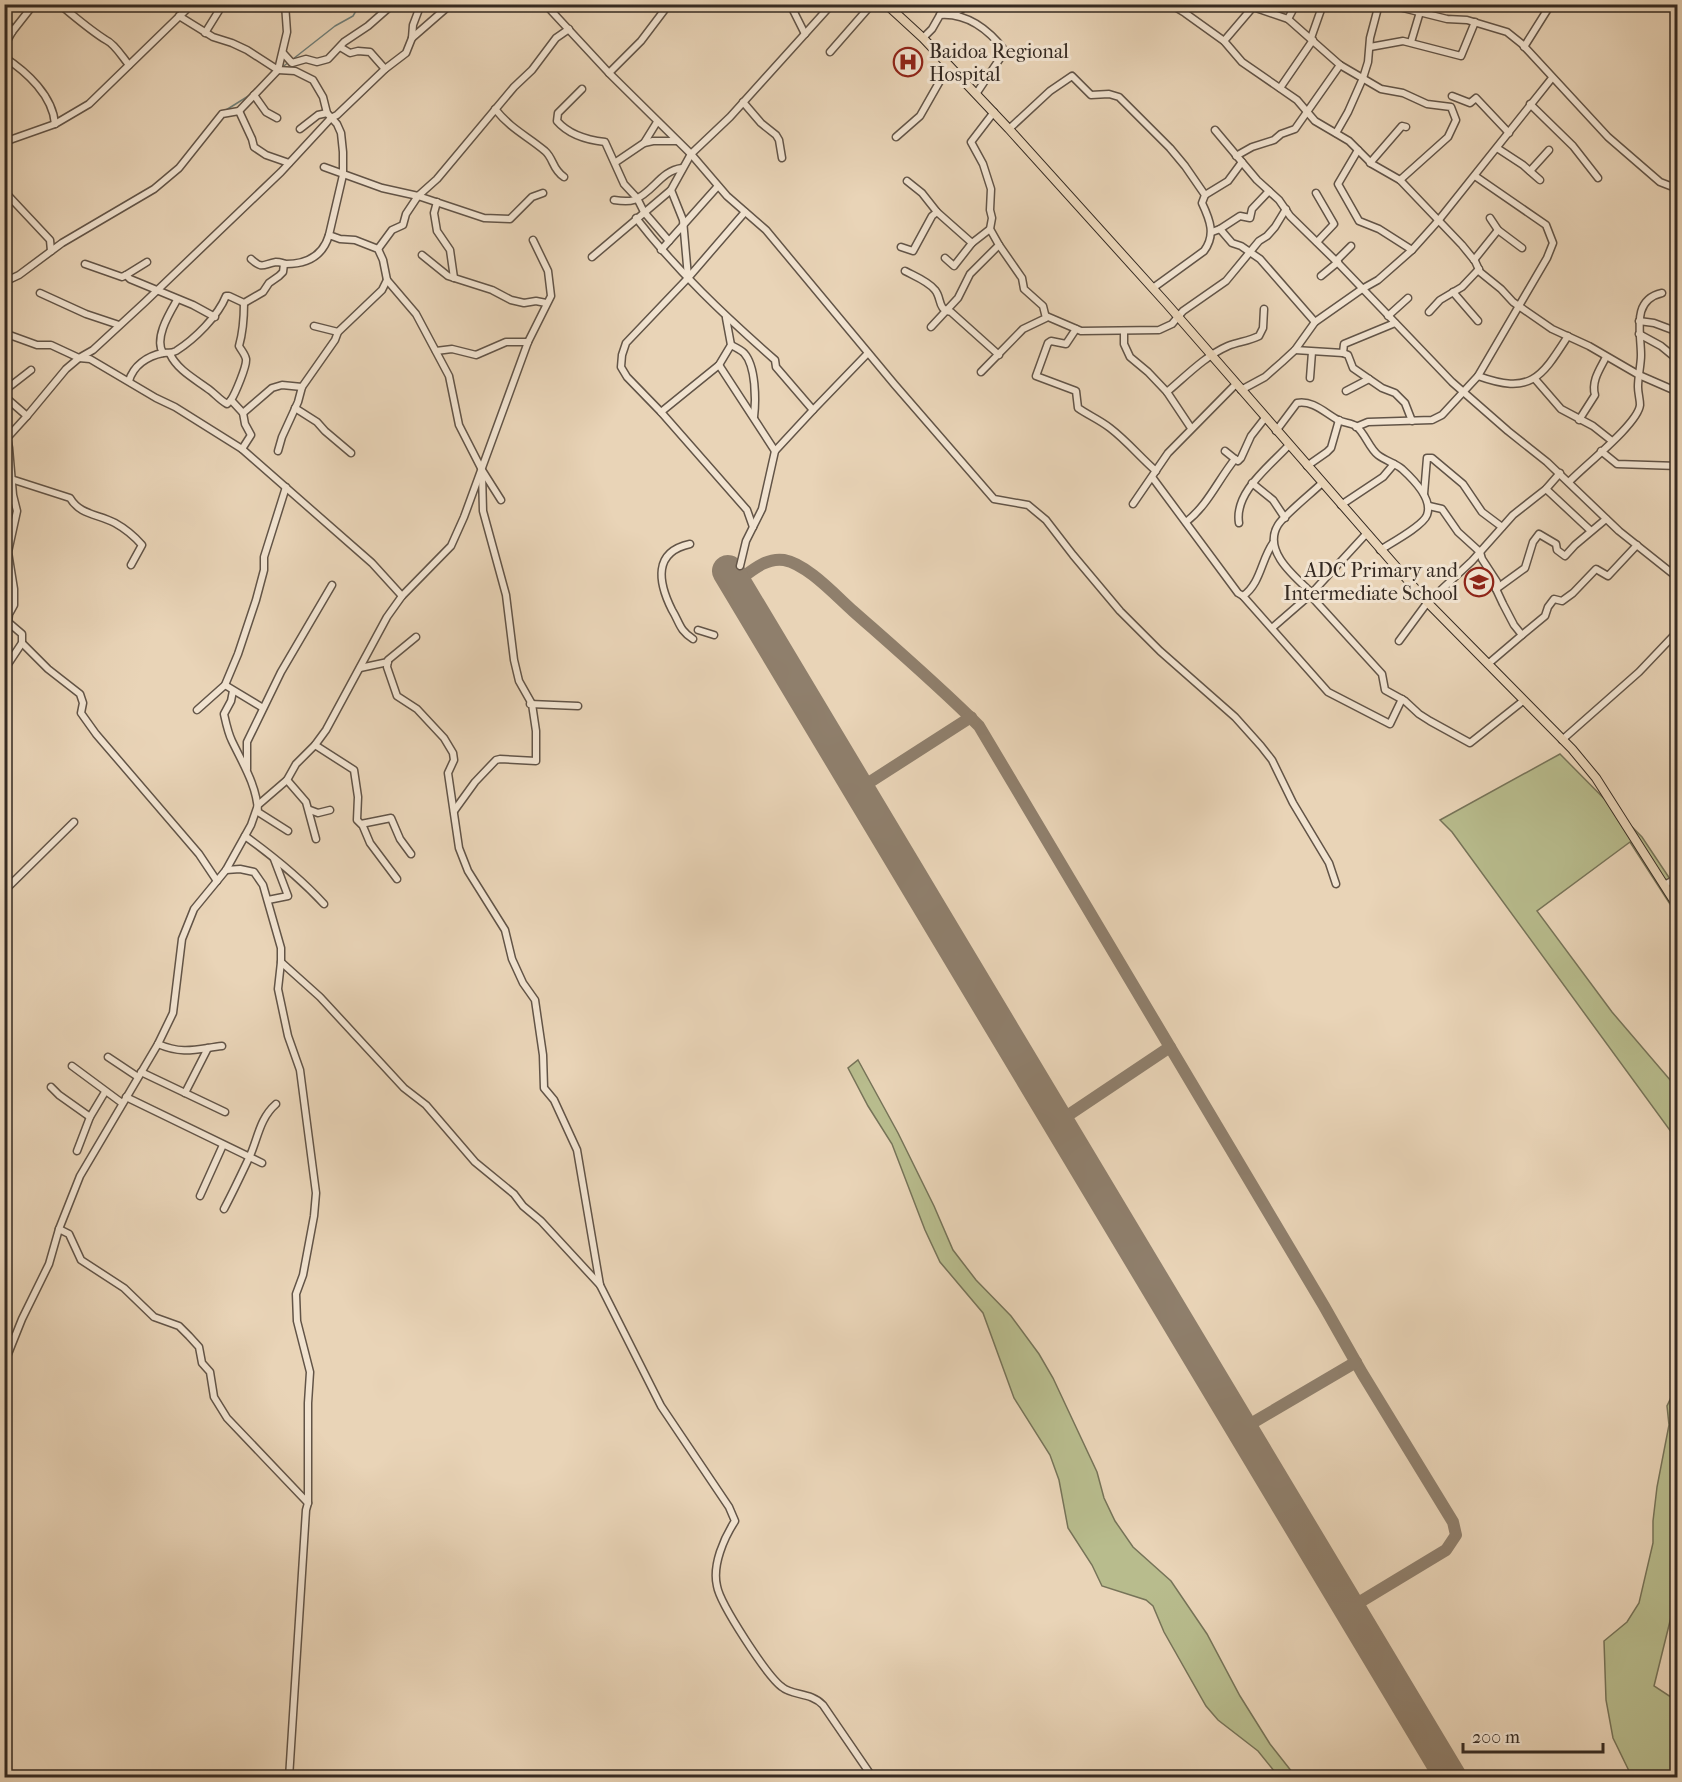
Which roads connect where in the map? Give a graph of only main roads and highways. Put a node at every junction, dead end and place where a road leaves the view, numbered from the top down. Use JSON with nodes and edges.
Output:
{"nodes":[{"id":1,"x":886,"y":4,"type":"edge"},
{"id":2,"x":1677,"y":907,"type":"edge"}],
"edges":[{"from":1,"to":2,"type":"main road"}]}
